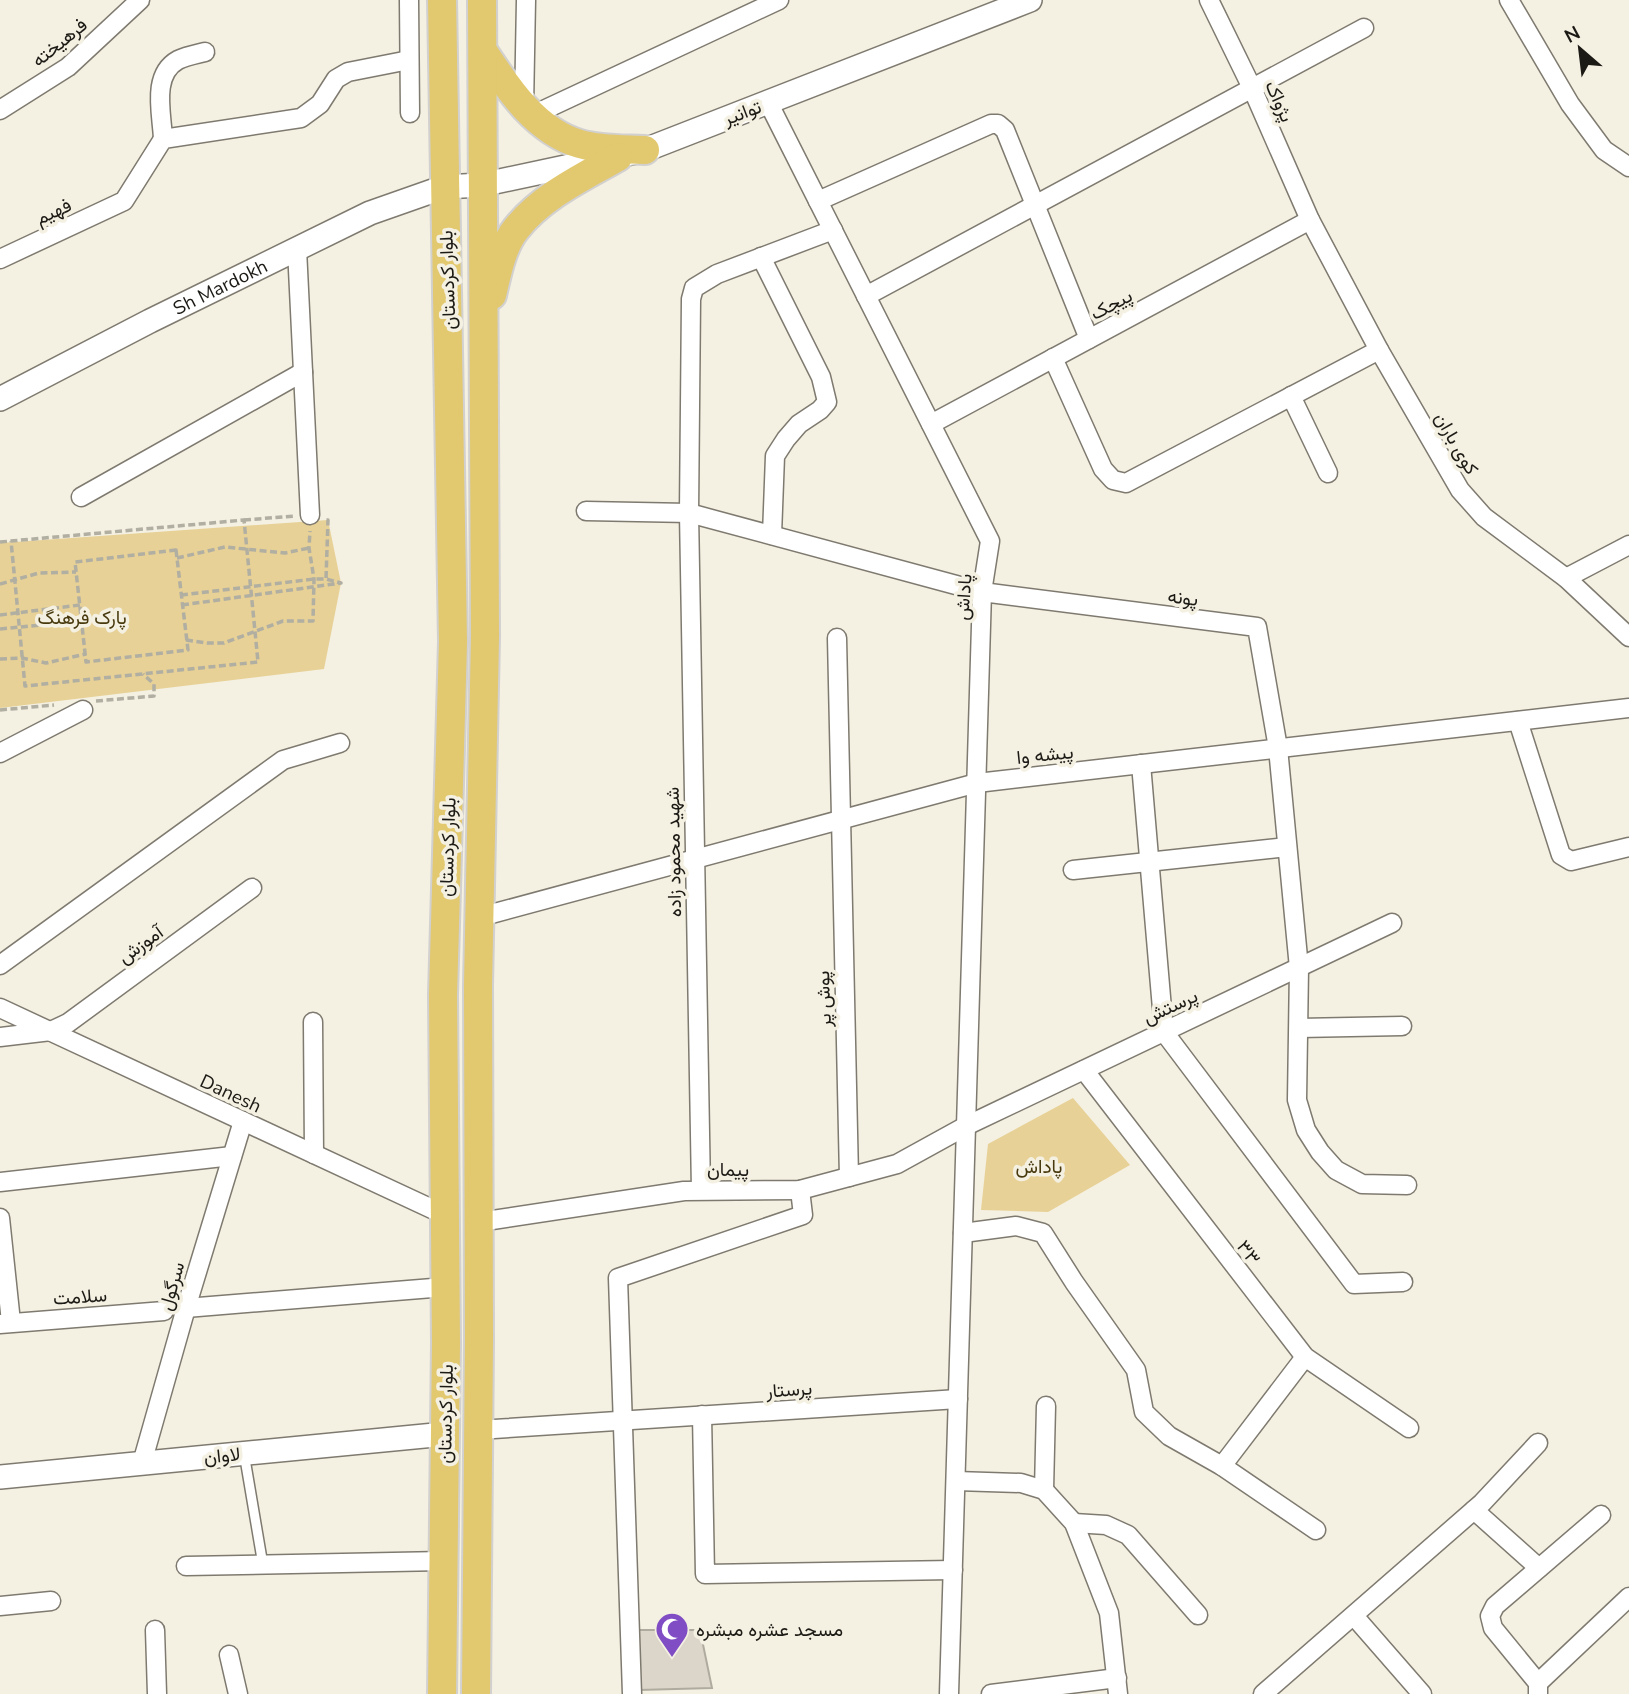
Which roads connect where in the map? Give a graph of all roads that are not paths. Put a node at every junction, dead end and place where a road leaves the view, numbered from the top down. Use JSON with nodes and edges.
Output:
{"nodes":[{"id":1,"x":140,"y":0,"type":"edge"},
{"id":2,"x":409,"y":0,"type":"edge"},
{"id":3,"x":442,"y":0,"type":"edge"},
{"id":4,"x":482,"y":0,"type":"edge"},
{"id":5,"x":526,"y":0,"type":"edge"},
{"id":6,"x":779,"y":0,"type":"edge"},
{"id":7,"x":1030,"y":0,"type":"edge"},
{"id":8,"x":1209,"y":0,"type":"edge"},
{"id":9,"x":1509,"y":0,"type":"edge"},
{"id":10,"x":1364,"y":27,"type":"dead end"},
{"id":11,"x":483,"y":51,"type":"junction"},
{"id":12,"x":205,"y":52,"type":"dead end"},
{"id":13,"x":409,"y":60,"type":"junction"},
{"id":14,"x":1252,"y":88,"type":"junction"},
{"id":15,"x":768,"y":102,"type":"junction"},
{"id":16,"x":0,"y":110,"type":"edge"},
{"id":17,"x":528,"y":111,"type":"junction"},
{"id":18,"x":410,"y":113,"type":"dead end"},
{"id":19,"x":163,"y":139,"type":"junction"},
{"id":20,"x":632,"y":153,"type":"junction"},
{"id":21,"x":1629,"y":167,"type":"edge"},
{"id":22,"x":481,"y":185,"type":"junction"},
{"id":23,"x":444,"y":187,"type":"junction"},
{"id":24,"x":818,"y":201,"type":"junction"},
{"id":25,"x":1034,"y":206,"type":"junction"},
{"id":26,"x":1310,"y":220,"type":"junction"},
{"id":27,"x":833,"y":230,"type":"junction"},
{"id":28,"x":297,"y":249,"type":"junction"},
{"id":29,"x":761,"y":257,"type":"junction"},
{"id":30,"x":0,"y":259,"type":"edge"},
{"id":31,"x":866,"y":296,"type":"junction"},
{"id":32,"x":484,"y":329,"type":"junction"},
{"id":33,"x":1089,"y":339,"type":"junction"},
{"id":34,"x":1379,"y":350,"type":"junction"},
{"id":35,"x":1053,"y":358,"type":"junction"},
{"id":36,"x":303,"y":372,"type":"junction"},
{"id":37,"x":1291,"y":396,"type":"junction"},
{"id":38,"x":0,"y":399,"type":"edge"},
{"id":39,"x":931,"y":424,"type":"junction"},
{"id":40,"x":1328,"y":473,"type":"dead end"},
{"id":41,"x":81,"y":497,"type":"dead end"},
{"id":42,"x":586,"y":512,"type":"dead end"},
{"id":43,"x":689,"y":513,"type":"junction"},
{"id":44,"x":310,"y":515,"type":"road end"},
{"id":45,"x":772,"y":535,"type":"junction"},
{"id":46,"x":1629,"y":545,"type":"edge"},
{"id":47,"x":1566,"y":578,"type":"junction"},
{"id":48,"x":982,"y":592,"type":"junction"},
{"id":49,"x":1629,"y":637,"type":"edge"},
{"id":50,"x":836,"y":638,"type":"dead end"},
{"id":51,"x":1629,"y":709,"type":"edge"},
{"id":52,"x":83,"y":710,"type":"dead end"},
{"id":53,"x":1518,"y":721,"type":"junction"},
{"id":54,"x":340,"y":743,"type":"dead end"},
{"id":55,"x":1278,"y":748,"type":"junction"},
{"id":56,"x":0,"y":753,"type":"edge"},
{"id":57,"x":1141,"y":764,"type":"junction"},
{"id":58,"x":977,"y":783,"type":"junction"},
{"id":59,"x":839,"y":820,"type":"junction"},
{"id":60,"x":1287,"y":847,"type":"junction"},
{"id":61,"x":1629,"y":847,"type":"edge"},
{"id":62,"x":694,"y":859,"type":"junction"},
{"id":63,"x":1149,"y":860,"type":"junction"},
{"id":64,"x":1073,"y":870,"type":"dead end"},
{"id":65,"x":252,"y":888,"type":"dead end"},
{"id":66,"x":480,"y":917,"type":"junction"},
{"id":67,"x":1392,"y":923,"type":"dead end"},
{"id":68,"x":0,"y":965,"type":"edge"},
{"id":69,"x":1299,"y":968,"type":"junction"},
{"id":70,"x":0,"y":1008,"type":"edge"},
{"id":71,"x":313,"y":1022,"type":"dead end"},
{"id":72,"x":1402,"y":1026,"type":"dead end"},
{"id":73,"x":1298,"y":1028,"type":"junction"},
{"id":74,"x":51,"y":1031,"type":"junction"},
{"id":75,"x":1164,"y":1032,"type":"junction"},
{"id":76,"x":0,"y":1037,"type":"edge"},
{"id":77,"x":1084,"y":1070,"type":"junction"},
{"id":78,"x":243,"y":1121,"type":"junction"},
{"id":79,"x":966,"y":1126,"type":"junction"},
{"id":80,"x":314,"y":1154,"type":"junction"},
{"id":81,"x":232,"y":1156,"type":"junction"},
{"id":82,"x":849,"y":1177,"type":"junction"},
{"id":83,"x":0,"y":1182,"type":"edge"},
{"id":84,"x":1407,"y":1185,"type":"dead end"},
{"id":85,"x":701,"y":1190,"type":"junction"},
{"id":86,"x":800,"y":1190,"type":"junction"},
{"id":87,"x":445,"y":1215,"type":"junction"},
{"id":88,"x":0,"y":1218,"type":"edge"},
{"id":89,"x":479,"y":1222,"type":"junction"},
{"id":90,"x":963,"y":1233,"type":"junction"},
{"id":91,"x":1403,"y":1282,"type":"dead end"},
{"id":92,"x":445,"y":1287,"type":"junction"},
{"id":93,"x":186,"y":1308,"type":"junction"},
{"id":94,"x":163,"y":1311,"type":"dead end"},
{"id":95,"x":6,"y":1323,"type":"edge"},
{"id":96,"x":1304,"y":1357,"type":"junction"},
{"id":97,"x":958,"y":1399,"type":"junction"},
{"id":98,"x":1046,"y":1406,"type":"dead end"},
{"id":99,"x":702,"y":1416,"type":"junction"},
{"id":100,"x":623,"y":1421,"type":"junction"},
{"id":101,"x":1409,"y":1428,"type":"dead end"},
{"id":102,"x":478,"y":1430,"type":"junction"},
{"id":103,"x":445,"y":1434,"type":"junction"},
{"id":104,"x":1538,"y":1443,"type":"dead end"},
{"id":105,"x":244,"y":1453,"type":"junction"},
{"id":106,"x":142,"y":1463,"type":"junction"},
{"id":107,"x":1222,"y":1466,"type":"junction"},
{"id":108,"x":0,"y":1477,"type":"edge"},
{"id":109,"x":956,"y":1481,"type":"junction"},
{"id":110,"x":1044,"y":1490,"type":"junction"},
{"id":111,"x":1474,"y":1510,"type":"junction"},
{"id":112,"x":1601,"y":1515,"type":"dead end"},
{"id":113,"x":1074,"y":1523,"type":"junction"},
{"id":114,"x":1316,"y":1530,"type":"dead end"},
{"id":115,"x":443,"y":1561,"type":"junction"},
{"id":116,"x":263,"y":1565,"type":"junction"},
{"id":117,"x":186,"y":1566,"type":"dead end"},
{"id":118,"x":1539,"y":1568,"type":"junction"},
{"id":119,"x":953,"y":1570,"type":"junction"},
{"id":120,"x":1629,"y":1597,"type":"edge"},
{"id":121,"x":51,"y":1601,"type":"dead end"},
{"id":122,"x":0,"y":1606,"type":"edge"},
{"id":123,"x":1198,"y":1615,"type":"dead end"},
{"id":124,"x":1354,"y":1616,"type":"junction"},
{"id":125,"x":155,"y":1629,"type":"dead end"},
{"id":126,"x":229,"y":1656,"type":"dead end"},
{"id":127,"x":1118,"y":1686,"type":"edge"},
{"id":128,"x":1538,"y":1688,"type":"edge"},
{"id":129,"x":157,"y":1694,"type":"edge"},
{"id":130,"x":238,"y":1694,"type":"edge"},
{"id":131,"x":442,"y":1694,"type":"edge"},
{"id":132,"x":475,"y":1694,"type":"edge"},
{"id":133,"x":632,"y":1694,"type":"edge"},
{"id":134,"x":949,"y":1694,"type":"edge"},
{"id":135,"x":992,"y":1694,"type":"edge"},
{"id":136,"x":1263,"y":1694,"type":"edge"},
{"id":137,"x":1422,"y":1694,"type":"edge"}],
"edges":[{"from":1,"to":16,"type":"street","name":"فرهیخته"},
{"from":2,"to":13,"type":"street"},
{"from":3,"to":23,"type":"main road","name":"بلوار کردستان"},
{"from":4,"to":11,"type":"main road","name":"بلوار کردستان"},
{"from":5,"to":17,"type":"street"},
{"from":6,"to":17,"type":"street"},
{"from":7,"to":15,"type":"street","name":"توانیر"},
{"from":8,"to":14,"type":"street","name":"پژواک"},
{"from":9,"to":21,"type":"street"},
{"from":10,"to":14,"type":"street"},
{"from":11,"to":17,"type":"main road"},
{"from":11,"to":22,"type":"main road","name":"بلوار کردستان"},
{"from":12,"to":19,"type":"street"},
{"from":13,"to":18,"type":"street"},
{"from":13,"to":19,"type":"street"},
{"from":14,"to":25,"type":"street"},
{"from":14,"to":26,"type":"street","name":"پژواک"},
{"from":15,"to":20,"type":"street","name":"توانیر"},
{"from":15,"to":24,"type":"street","name":"پاداش"},
{"from":17,"to":20,"type":"main road"},
{"from":19,"to":30,"type":"street","name":"فهیم"},
{"from":20,"to":22,"type":"street","name":"توانیر"},
{"from":20,"to":32,"type":"main road"},
{"from":22,"to":23,"type":"street","name":"توانیر"},
{"from":22,"to":32,"type":"main road","name":"بلوار کردستان"},
{"from":23,"to":28,"type":"street","name":"Sh Mardokh"},
{"from":23,"to":87,"type":"main road","name":"بلوار کردستان"},
{"from":24,"to":25,"type":"street"},
{"from":24,"to":27,"type":"street","name":"پاداش"},
{"from":25,"to":31,"type":"street"},
{"from":25,"to":33,"type":"street"},
{"from":26,"to":33,"type":"street","name":"پیچک"},
{"from":26,"to":34,"type":"street","name":"کوی باران"},
{"from":27,"to":29,"type":"street"},
{"from":27,"to":31,"type":"street","name":"پاداش"},
{"from":28,"to":36,"type":"street"},
{"from":28,"to":38,"type":"street","name":"Sh Mardokh"},
{"from":29,"to":43,"type":"street","name":"شهید محمود زاده"},
{"from":29,"to":45,"type":"street"},
{"from":31,"to":39,"type":"street","name":"پاداش"},
{"from":32,"to":66,"type":"main road","name":"بلوار کردستان"},
{"from":33,"to":35,"type":"street","name":"پیچک"},
{"from":34,"to":37,"type":"street"},
{"from":34,"to":47,"type":"street","name":"کوی باران"},
{"from":35,"to":37,"type":"street"},
{"from":35,"to":39,"type":"street","name":"پیچک"},
{"from":36,"to":41,"type":"street"},
{"from":36,"to":44,"type":"street"},
{"from":37,"to":40,"type":"street"},
{"from":39,"to":48,"type":"street","name":"پاداش"},
{"from":42,"to":43,"type":"street"},
{"from":43,"to":45,"type":"street"},
{"from":43,"to":62,"type":"street","name":"شهید محمود زاده"},
{"from":45,"to":48,"type":"street"},
{"from":46,"to":47,"type":"street"},
{"from":47,"to":49,"type":"street","name":"کوی باران"},
{"from":48,"to":55,"type":"street","name":"پونه"},
{"from":48,"to":58,"type":"street","name":"پاداش"},
{"from":50,"to":59,"type":"street","name":"پوش پر"},
{"from":51,"to":53,"type":"street","name":"پیشه وا"},
{"from":52,"to":56,"type":"street"},
{"from":53,"to":55,"type":"street","name":"پیشه وا"},
{"from":53,"to":61,"type":"street"},
{"from":54,"to":68,"type":"street"},
{"from":55,"to":57,"type":"street","name":"پیشه وا"},
{"from":55,"to":60,"type":"street"},
{"from":57,"to":58,"type":"street","name":"پیشه وا"},
{"from":57,"to":63,"type":"street"},
{"from":58,"to":59,"type":"street","name":"پیشه وا"},
{"from":58,"to":79,"type":"street","name":"پاداش"},
{"from":59,"to":62,"type":"street","name":"پیشه وا"},
{"from":59,"to":82,"type":"street","name":"پوش پر"},
{"from":60,"to":63,"type":"street"},
{"from":60,"to":69,"type":"street"},
{"from":62,"to":66,"type":"street","name":"پیشه وا"},
{"from":62,"to":85,"type":"street","name":"شهید محمود زاده"},
{"from":63,"to":64,"type":"street"},
{"from":63,"to":75,"type":"street"},
{"from":65,"to":74,"type":"street","name":"آموزش"},
{"from":66,"to":89,"type":"main road","name":"بلوار کردستان"},
{"from":67,"to":69,"type":"street","name":"پرستش"},
{"from":69,"to":73,"type":"street"},
{"from":69,"to":75,"type":"street","name":"پرستش"},
{"from":70,"to":74,"type":"street","name":"Danesh"},
{"from":71,"to":80,"type":"street"},
{"from":72,"to":73,"type":"street"},
{"from":73,"to":84,"type":"street"},
{"from":74,"to":76,"type":"street"},
{"from":74,"to":78,"type":"street","name":"Danesh"},
{"from":75,"to":77,"type":"street","name":"پرستش"},
{"from":75,"to":91,"type":"street"},
{"from":77,"to":79,"type":"street","name":"پرستش"},
{"from":77,"to":96,"type":"street","name":"۳۳"},
{"from":78,"to":80,"type":"street","name":"Danesh"},
{"from":78,"to":81,"type":"street","name":"سرگول"},
{"from":79,"to":82,"type":"street","name":"پیمان"},
{"from":79,"to":90,"type":"street","name":"پاداش"},
{"from":80,"to":87,"type":"street","name":"Danesh"},
{"from":81,"to":83,"type":"street"},
{"from":81,"to":93,"type":"street","name":"سرگول"},
{"from":82,"to":86,"type":"street","name":"پیمان"},
{"from":85,"to":86,"type":"street","name":"پیمان"},
{"from":85,"to":89,"type":"street","name":"پیمان"},
{"from":86,"to":100,"type":"street"},
{"from":87,"to":92,"type":"main road","name":"بلوار کردستان"},
{"from":88,"to":95,"type":"street"},
{"from":89,"to":102,"type":"main road","name":"بلوار کردستان"},
{"from":90,"to":97,"type":"street","name":"پاداش"},
{"from":90,"to":107,"type":"street"},
{"from":92,"to":93,"type":"street"},
{"from":92,"to":103,"type":"main road","name":"بلوار کردستان"},
{"from":93,"to":106,"type":"street","name":"سرگول"},
{"from":94,"to":95,"type":"street","name":"سلامت"},
{"from":96,"to":101,"type":"street","name":"۳۳"},
{"from":96,"to":107,"type":"street"},
{"from":97,"to":99,"type":"street","name":"پرستار"},
{"from":97,"to":109,"type":"street","name":"پاداش"},
{"from":98,"to":110,"type":"street"},
{"from":99,"to":100,"type":"street","name":"پرستار"},
{"from":99,"to":119,"type":"street"},
{"from":100,"to":102,"type":"street","name":"پرستار"},
{"from":100,"to":133,"type":"street"},
{"from":102,"to":132,"type":"main road","name":"بلوار کردستان"},
{"from":103,"to":105,"type":"street","name":"لاوان"},
{"from":103,"to":115,"type":"main road","name":"بلوار کردستان"},
{"from":104,"to":111,"type":"street"},
{"from":105,"to":106,"type":"street","name":"لاوان"},
{"from":105,"to":116,"type":"lane"},
{"from":106,"to":108,"type":"street","name":"لاوان"},
{"from":107,"to":114,"type":"street"},
{"from":109,"to":110,"type":"street"},
{"from":109,"to":119,"type":"street","name":"پاداش"},
{"from":110,"to":113,"type":"street"},
{"from":111,"to":118,"type":"street"},
{"from":111,"to":124,"type":"street"},
{"from":112,"to":118,"type":"street"},
{"from":113,"to":123,"type":"street"},
{"from":113,"to":127,"type":"street"},
{"from":115,"to":116,"type":"street"},
{"from":115,"to":131,"type":"main road","name":"بلوار کردستان"},
{"from":116,"to":117,"type":"street"},
{"from":118,"to":128,"type":"street"},
{"from":119,"to":134,"type":"street","name":"پاداش"},
{"from":120,"to":128,"type":"street"},
{"from":121,"to":122,"type":"street"},
{"from":124,"to":136,"type":"street"},
{"from":124,"to":137,"type":"street"},
{"from":125,"to":129,"type":"street"},
{"from":126,"to":130,"type":"street"},
{"from":127,"to":135,"type":"street"}]}
